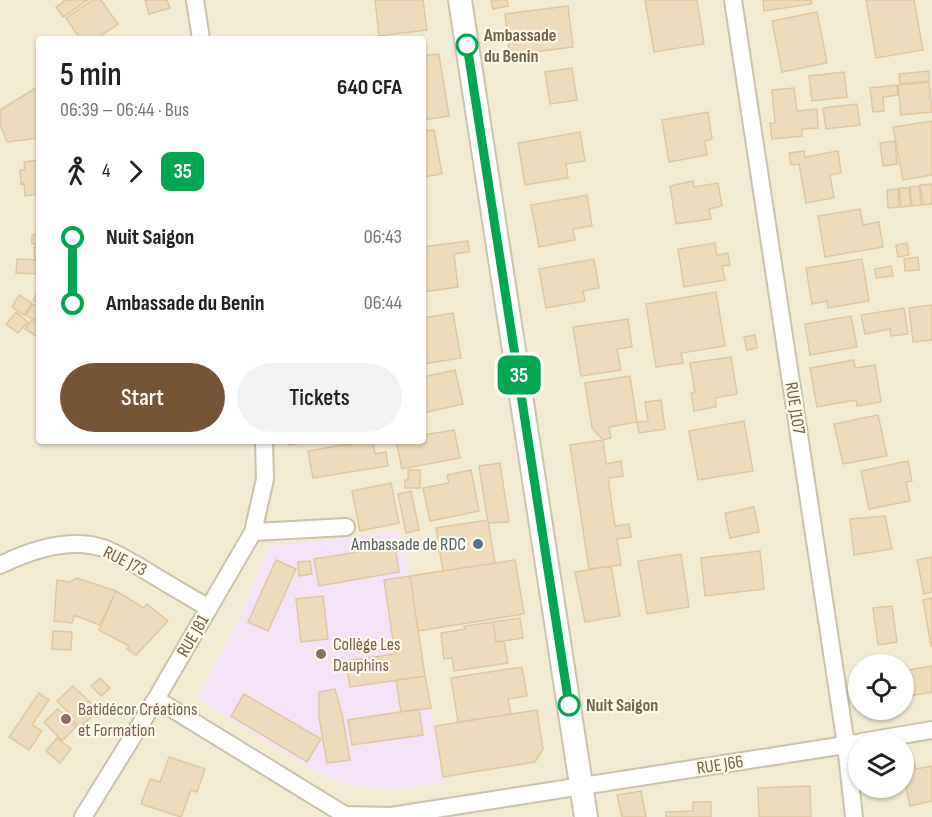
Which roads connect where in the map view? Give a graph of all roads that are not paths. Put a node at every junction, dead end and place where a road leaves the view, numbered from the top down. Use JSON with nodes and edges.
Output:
{"nodes":[{"id":1,"x":195,"y":0,"type":"edge"},
{"id":2,"x":460,"y":0,"type":"edge"},
{"id":3,"x":733,"y":0,"type":"edge"},
{"id":4,"x":201,"y":36,"type":"edge"},
{"id":5,"x":264,"y":444,"type":"edge"},
{"id":6,"x":346,"y":526,"type":"dead end"},
{"id":7,"x":253,"y":532,"type":"junction"},
{"id":8,"x":0,"y":565,"type":"edge"},
{"id":9,"x":209,"y":608,"type":"junction"},
{"id":10,"x":156,"y":699,"type":"junction"},
{"id":11,"x":932,"y":730,"type":"edge"},
{"id":12,"x":853,"y":732,"type":"edge"},
{"id":13,"x":914,"y":733,"type":"edge"},
{"id":14,"x":848,"y":745,"type":"edge"},
{"id":15,"x":582,"y":787,"type":"junction"},
{"id":16,"x":854,"y":798,"type":"edge"},
{"id":17,"x":345,"y":816,"type":"edge"},
{"id":18,"x":83,"y":817,"type":"edge"},
{"id":19,"x":586,"y":817,"type":"edge"},
{"id":20,"x":854,"y":817,"type":"edge"}],
"edges":[{"from":1,"to":4,"type":"street"},
{"from":2,"to":15,"type":"main road"},
{"from":3,"to":12,"type":"street","name":"RUE J107"},
{"from":5,"to":7,"type":"street","name":"RUE J81"},
{"from":6,"to":7,"type":"street"},
{"from":7,"to":9,"type":"street","name":"RUE J81"},
{"from":8,"to":9,"type":"street","name":"RUE J73"},
{"from":9,"to":10,"type":"street","name":"RUE J81"},
{"from":10,"to":17,"type":"street"},
{"from":10,"to":18,"type":"street","name":"RUE J81"},
{"from":11,"to":13,"type":"street","name":"RUE J66"},
{"from":14,"to":15,"type":"street","name":"RUE J66"},
{"from":15,"to":17,"type":"street","name":"RUE J66"},
{"from":15,"to":19,"type":"main road"},
{"from":16,"to":20,"type":"street","name":"RUE J107"}]}
